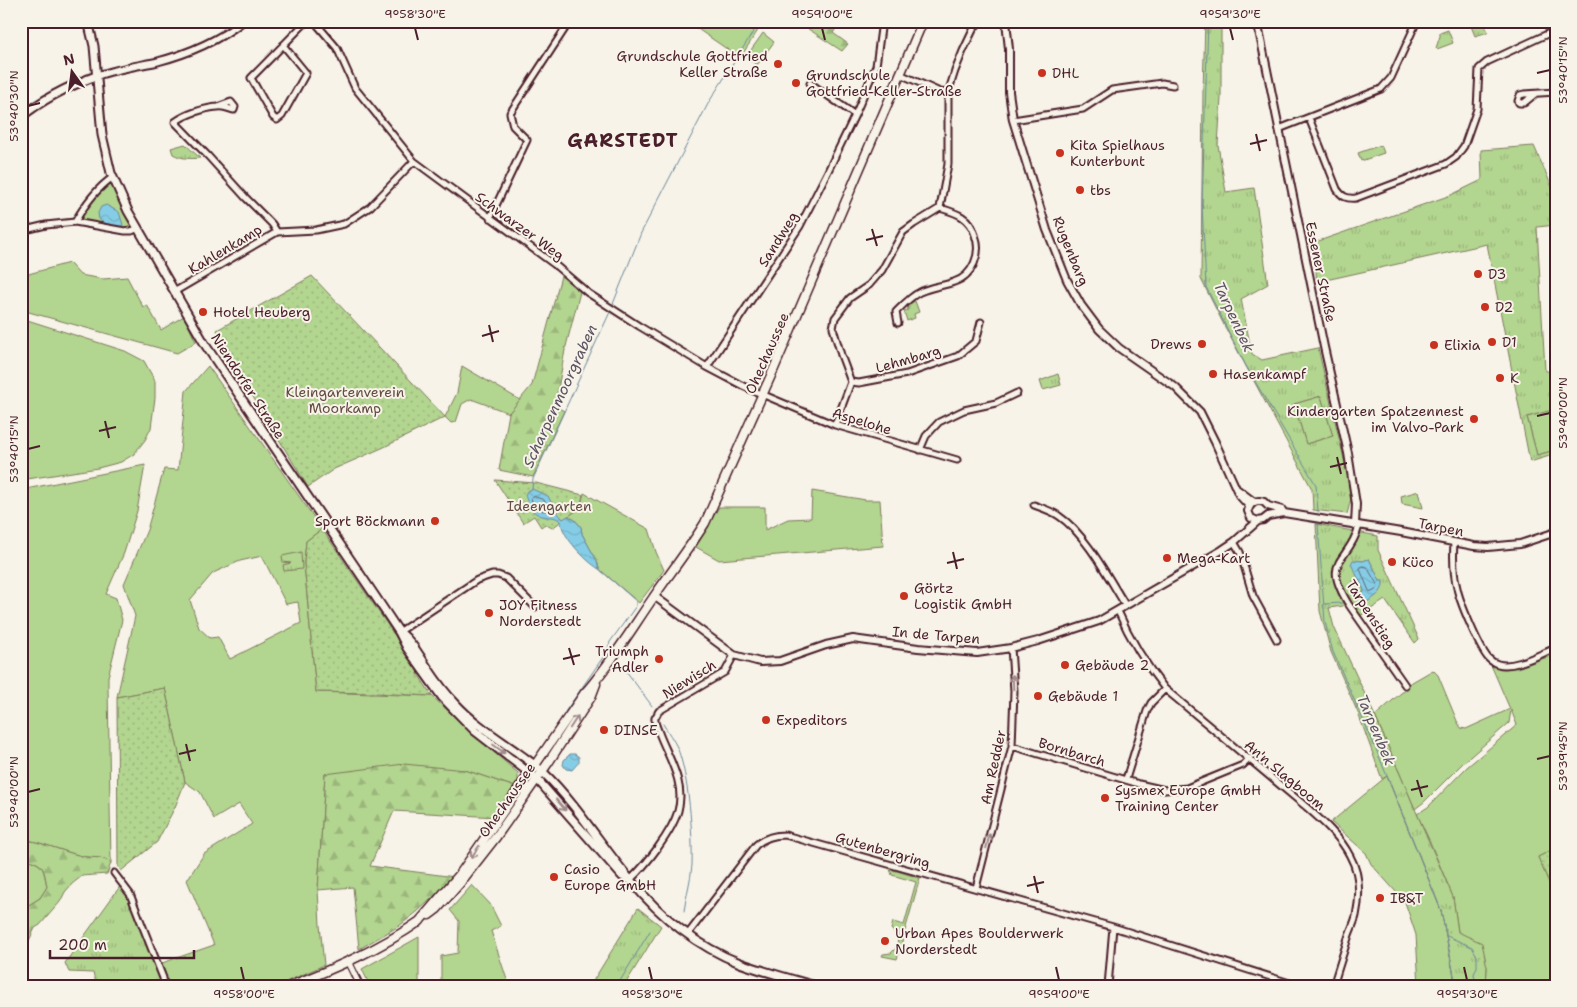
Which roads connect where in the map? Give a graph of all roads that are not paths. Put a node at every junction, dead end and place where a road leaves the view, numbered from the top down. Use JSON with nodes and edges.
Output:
{"nodes":[{"id":1,"x":88,"y":21,"type":"edge"},
{"id":2,"x":243,"y":21,"type":"edge"},
{"id":3,"x":307,"y":21,"type":"edge"},
{"id":4,"x":314,"y":21,"type":"edge"},
{"id":5,"x":570,"y":21,"type":"edge"},
{"id":6,"x":882,"y":21,"type":"edge"},
{"id":7,"x":922,"y":21,"type":"edge"},
{"id":8,"x":980,"y":21,"type":"edge"},
{"id":9,"x":1006,"y":21,"type":"edge"},
{"id":10,"x":1268,"y":21,"type":"edge"},
{"id":11,"x":1417,"y":21,"type":"edge"},
{"id":12,"x":1257,"y":22,"type":"edge"},
{"id":13,"x":1556,"y":30,"type":"edge"},
{"id":14,"x":283,"y":45,"type":"junction"},
{"id":15,"x":900,"y":74,"type":"junction"},
{"id":16,"x":96,"y":76,"type":"junction"},
{"id":17,"x":810,"y":82,"type":"dead end"},
{"id":18,"x":1173,"y":85,"type":"dead end"},
{"id":19,"x":1556,"y":92,"type":"edge"},
{"id":20,"x":948,"y":93,"type":"junction"},
{"id":21,"x":1535,"y":94,"type":"dead end"},
{"id":22,"x":220,"y":106,"type":"dead end"},
{"id":23,"x":855,"y":115,"type":"junction"},
{"id":24,"x":21,"y":117,"type":"edge"},
{"id":25,"x":1309,"y":118,"type":"junction"},
{"id":26,"x":1013,"y":120,"type":"junction"},
{"id":27,"x":1279,"y":129,"type":"junction"},
{"id":28,"x":414,"y":161,"type":"junction"},
{"id":29,"x":113,"y":177,"type":"junction"},
{"id":30,"x":940,"y":208,"type":"junction"},
{"id":31,"x":490,"y":218,"type":"junction"},
{"id":32,"x":75,"y":222,"type":"junction"},
{"id":33,"x":138,"y":228,"type":"junction"},
{"id":34,"x":21,"y":231,"type":"edge"},
{"id":35,"x":277,"y":232,"type":"junction"},
{"id":36,"x":174,"y":292,"type":"junction"},
{"id":37,"x":981,"y":322,"type":"dead end"},
{"id":38,"x":898,"y":323,"type":"dead end"},
{"id":39,"x":707,"y":367,"type":"junction"},
{"id":40,"x":851,"y":382,"type":"junction"},
{"id":41,"x":1017,"y":393,"type":"dead end"},
{"id":42,"x":763,"y":394,"type":"junction"},
{"id":43,"x":835,"y":425,"type":"junction"},
{"id":44,"x":920,"y":450,"type":"junction"},
{"id":45,"x":957,"y":460,"type":"dead end"},
{"id":46,"x":1252,"y":504,"type":"junction"},
{"id":47,"x":1034,"y":505,"type":"dead end"},
{"id":48,"x":1268,"y":506,"type":"junction"},
{"id":49,"x":1284,"y":513,"type":"junction"},
{"id":50,"x":1268,"y":516,"type":"junction"},
{"id":51,"x":1250,"y":517,"type":"junction"},
{"id":52,"x":1258,"y":521,"type":"junction"},
{"id":53,"x":1357,"y":525,"type":"junction"},
{"id":54,"x":1556,"y":532,"type":"edge"},
{"id":55,"x":1242,"y":535,"type":"junction"},
{"id":56,"x":1234,"y":542,"type":"junction"},
{"id":57,"x":1454,"y":542,"type":"junction"},
{"id":58,"x":654,"y":596,"type":"junction"},
{"id":59,"x":536,"y":606,"type":"dead end"},
{"id":60,"x":1126,"y":606,"type":"junction"},
{"id":61,"x":1118,"y":611,"type":"junction"},
{"id":62,"x":399,"y":632,"type":"junction"},
{"id":63,"x":1277,"y":640,"type":"dead end"},
{"id":64,"x":1011,"y":648,"type":"junction"},
{"id":65,"x":1556,"y":648,"type":"edge"},
{"id":66,"x":734,"y":655,"type":"junction"},
{"id":67,"x":600,"y":676,"type":"junction"},
{"id":68,"x":1404,"y":685,"type":"dead end"},
{"id":69,"x":1165,"y":689,"type":"junction"},
{"id":70,"x":1012,"y":746,"type":"junction"},
{"id":71,"x":1250,"y":758,"type":"junction"},
{"id":72,"x":536,"y":766,"type":"junction"},
{"id":73,"x":543,"y":771,"type":"junction"},
{"id":74,"x":530,"y":773,"type":"junction"},
{"id":75,"x":537,"y":779,"type":"junction"},
{"id":76,"x":1126,"y":779,"type":"junction"},
{"id":77,"x":114,"y":873,"type":"dead end"},
{"id":78,"x":630,"y":880,"type":"junction"},
{"id":79,"x":976,"y":888,"type":"junction"},
{"id":80,"x":418,"y":923,"type":"junction"},
{"id":81,"x":1112,"y":928,"type":"junction"},
{"id":82,"x":688,"y":934,"type":"junction"},
{"id":83,"x":348,"y":961,"type":"junction"},
{"id":84,"x":526,"y":985,"type":"edge"},
{"id":85,"x":164,"y":986,"type":"edge"},
{"id":86,"x":290,"y":986,"type":"edge"},
{"id":87,"x":360,"y":986,"type":"edge"},
{"id":88,"x":535,"y":986,"type":"edge"},
{"id":89,"x":816,"y":986,"type":"edge"},
{"id":90,"x":1108,"y":986,"type":"edge"},
{"id":91,"x":1298,"y":986,"type":"edge"},
{"id":92,"x":1333,"y":986,"type":"edge"}],
"edges":[{"from":1,"to":16,"type":"main road","name":"Niendorfer Straße"},
{"from":2,"to":16,"type":"street"},
{"from":3,"to":14,"type":"street"},
{"from":4,"to":28,"type":"street","name":"Schwarzer Weg"},
{"from":5,"to":31,"type":"street"},
{"from":6,"to":23,"type":"street","name":"Sandweg"},
{"from":7,"to":15,"type":"main road","name":"Ohechaussee"},
{"from":8,"to":20,"type":"street"},
{"from":9,"to":26,"type":"street","name":"Rugenbarg"},
{"from":10,"to":12,"type":"street","name":"Essener Straße"},
{"from":11,"to":25,"type":"street"},
{"from":12,"to":27,"type":"street","name":"Essener Straße"},
{"from":13,"to":25,"type":"street"},
{"from":14,"to":14,"type":"street"},
{"from":15,"to":20,"type":"street"},
{"from":15,"to":42,"type":"main road","name":"Ohechaussee"},
{"from":16,"to":24,"type":"main road"},
{"from":16,"to":29,"type":"main road","name":"Niendorfer Straße"},
{"from":17,"to":23,"type":"street"},
{"from":18,"to":26,"type":"street"},
{"from":19,"to":21,"type":"street"},
{"from":20,"to":30,"type":"street"},
{"from":22,"to":35,"type":"street"},
{"from":23,"to":39,"type":"street","name":"Sandweg"},
{"from":25,"to":27,"type":"street"},
{"from":26,"to":46,"type":"street","name":"Rugenbarg"},
{"from":27,"to":53,"type":"street","name":"Essener Straße"},
{"from":28,"to":31,"type":"street","name":"Schwarzer Weg"},
{"from":28,"to":35,"type":"street","name":"Kahlenkamp"},
{"from":29,"to":32,"type":"street"},
{"from":29,"to":33,"type":"main road","name":"Niendorfer Straße"},
{"from":30,"to":38,"type":"street"},
{"from":30,"to":40,"type":"street"},
{"from":31,"to":39,"type":"street","name":"Schwarzer Weg"},
{"from":32,"to":33,"type":"street"},
{"from":32,"to":34,"type":"street"},
{"from":33,"to":36,"type":"main road","name":"Niendorfer Straße"},
{"from":35,"to":36,"type":"street","name":"Kahlenkamp"},
{"from":36,"to":62,"type":"main road","name":"Niendorfer Straße"},
{"from":37,"to":40,"type":"street","name":"Lehmbarg"},
{"from":39,"to":42,"type":"street","name":"Schwarzer Weg"},
{"from":40,"to":43,"type":"street"},
{"from":41,"to":44,"type":"street"},
{"from":42,"to":43,"type":"street","name":"Aspelohe"},
{"from":42,"to":58,"type":"main road","name":"Ohechaussee"},
{"from":43,"to":44,"type":"street","name":"Aspelohe"},
{"from":44,"to":45,"type":"street","name":"Aspelohe"},
{"from":46,"to":48,"type":"street"},
{"from":46,"to":51,"type":"street"},
{"from":47,"to":60,"type":"street"},
{"from":48,"to":49,"type":"street"},
{"from":48,"to":50,"type":"street"},
{"from":49,"to":50,"type":"street"},
{"from":49,"to":53,"type":"street","name":"Tarpen"},
{"from":50,"to":52,"type":"street"},
{"from":51,"to":52,"type":"street"},
{"from":51,"to":55,"type":"street","name":"In de Tarpen"},
{"from":52,"to":55,"type":"street","name":"In de Tarpen"},
{"from":53,"to":57,"type":"street","name":"Tarpen"},
{"from":53,"to":68,"type":"street","name":"Tarpenstieg"},
{"from":54,"to":57,"type":"street","name":"Tarpen"},
{"from":55,"to":56,"type":"street","name":"In de Tarpen"},
{"from":56,"to":60,"type":"street","name":"In de Tarpen"},
{"from":56,"to":63,"type":"street"},
{"from":57,"to":65,"type":"street"},
{"from":58,"to":66,"type":"street","name":"In de Tarpen"},
{"from":58,"to":67,"type":"main road","name":"Ohechaussee"},
{"from":59,"to":62,"type":"street"},
{"from":60,"to":61,"type":"street","name":"In de Tarpen"},
{"from":61,"to":64,"type":"street","name":"In de Tarpen"},
{"from":61,"to":69,"type":"street","name":"An'n Slagboom"},
{"from":62,"to":72,"type":"main road","name":"Niendorfer Straße"},
{"from":62,"to":74,"type":"main road","name":"Niendorfer Straße","one_way":true},
{"from":64,"to":66,"type":"street","name":"In de Tarpen"},
{"from":70,"to":64,"type":"street","name":"Am Redder","one_way":true},
{"from":66,"to":78,"type":"street","name":"Niewisch"},
{"from":67,"to":72,"type":"main road","name":"Ohechaussee"},
{"from":73,"to":67,"type":"main road","name":"Ohechaussee","one_way":true},
{"from":69,"to":71,"type":"street","name":"An'n Slagboom"},
{"from":69,"to":76,"type":"street"},
{"from":70,"to":76,"type":"street","name":"Bornbarch"},
{"from":79,"to":70,"type":"street","name":"Am Redder","one_way":true},
{"from":71,"to":76,"type":"street","name":"Bornbarch"},
{"from":71,"to":92,"type":"street","name":"An'n Slagboom"},
{"from":72,"to":73,"type":"main road","name":"Niendorfer Straße"},
{"from":72,"to":74,"type":"main road","name":"Ohechaussee"},
{"from":73,"to":75,"type":"main road","name":"Ohechaussee"},
{"from":73,"to":78,"type":"main road","name":"Niendorfer Straße"},
{"from":74,"to":75,"type":"main road","name":"Niendorfer Straße"},
{"from":74,"to":80,"type":"main road","name":"Ohechaussee","one_way":true},
{"from":75,"to":78,"type":"main road","name":"Niendorfer Straße","one_way":true},
{"from":75,"to":80,"type":"main road","name":"Ohechaussee"},
{"from":77,"to":85,"type":"street"},
{"from":78,"to":82,"type":"main road","name":"Niendorfer Straße"},
{"from":79,"to":81,"type":"street","name":"Gutenbergring"},
{"from":79,"to":82,"type":"street","name":"Gutenbergring"},
{"from":80,"to":83,"type":"main road","name":"Ohechaussee"},
{"from":81,"to":90,"type":"street"},
{"from":81,"to":91,"type":"street","name":"Gutenbergring"},
{"from":82,"to":89,"type":"main road","name":"Niendorfer Straße"},
{"from":83,"to":86,"type":"main road","name":"Ohechaussee"},
{"from":83,"to":87,"type":"street"},
{"from":84,"to":88,"type":"street"}]}
